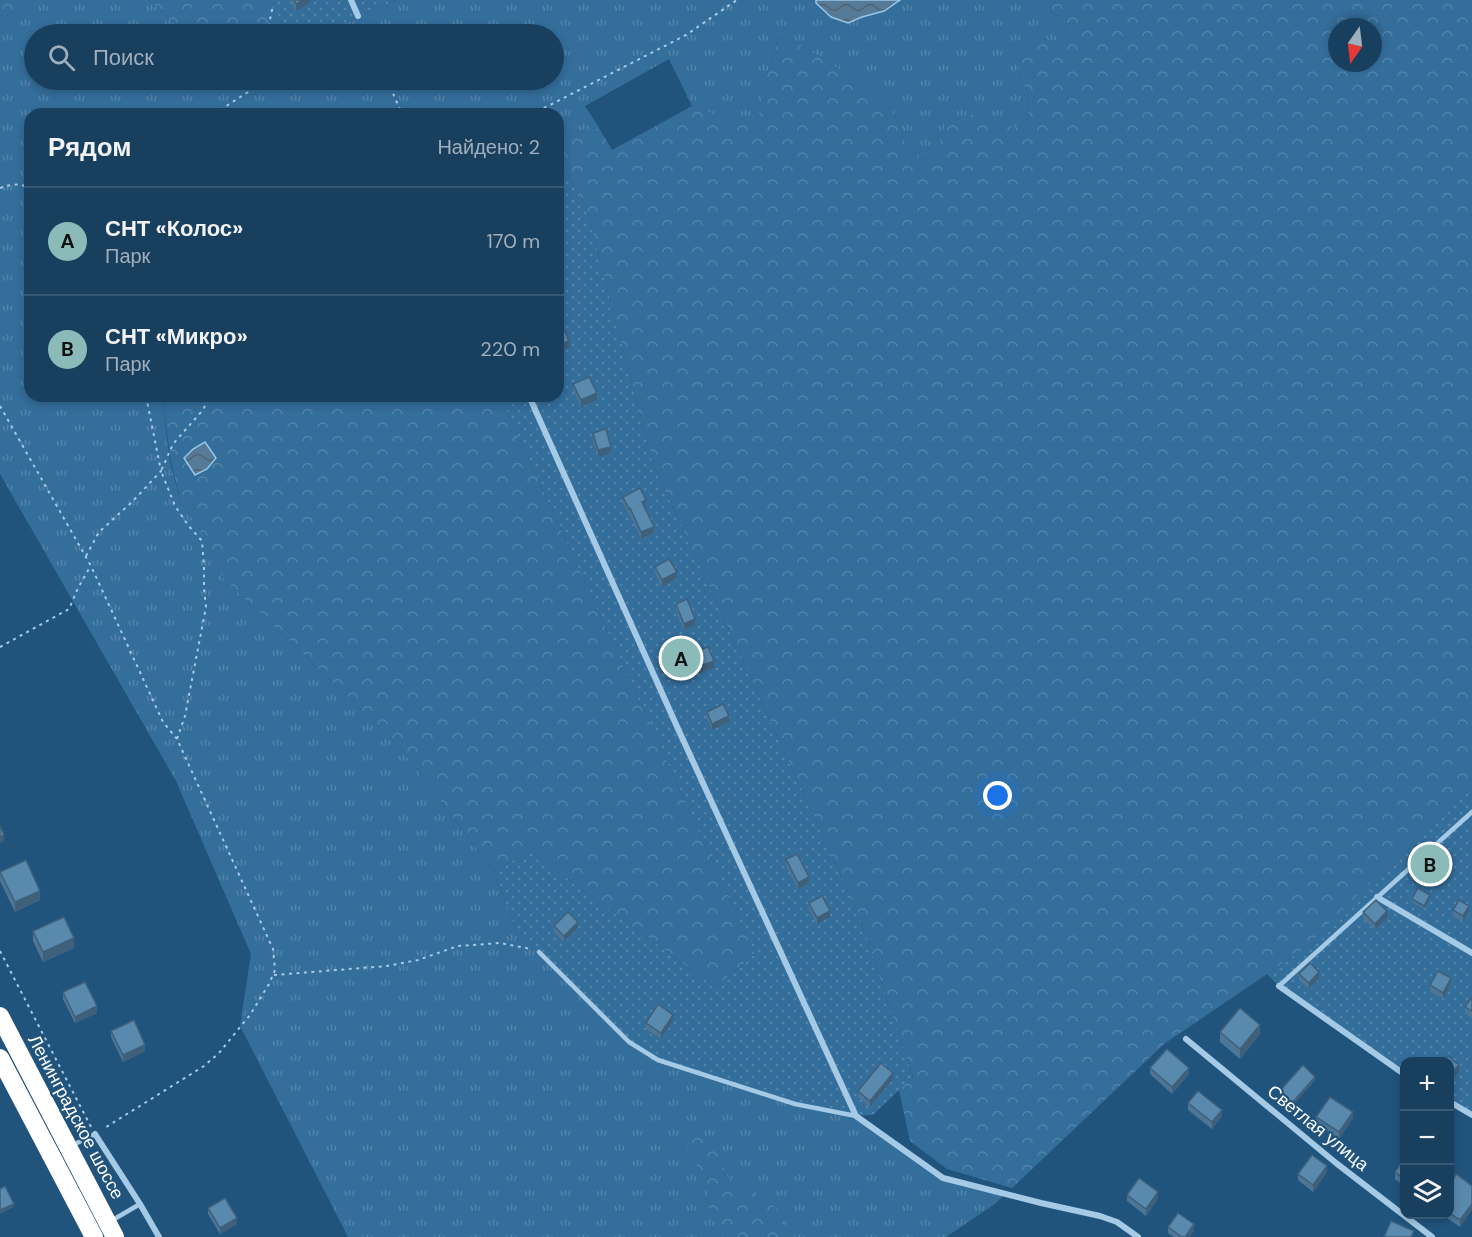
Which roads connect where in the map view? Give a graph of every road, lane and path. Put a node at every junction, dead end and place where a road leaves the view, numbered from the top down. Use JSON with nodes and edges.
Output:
{"nodes":[{"id":1,"x":351,"y":0,"type":"edge"},
{"id":2,"x":737,"y":0,"type":"edge"},
{"id":3,"x":273,"y":5,"type":"dead end"},
{"id":4,"x":358,"y":16,"type":"dead end"},
{"id":5,"x":269,"y":24,"type":"edge"},
{"id":6,"x":249,"y":90,"type":"edge"},
{"id":7,"x":391,"y":90,"type":"edge"},
{"id":8,"x":223,"y":108,"type":"edge"},
{"id":9,"x":399,"y":108,"type":"edge"},
{"id":10,"x":543,"y":108,"type":"edge"},
{"id":11,"x":22,"y":184,"type":"edge"},
{"id":12,"x":0,"y":188,"type":"edge"},
{"id":13,"x":147,"y":402,"type":"edge"},
{"id":14,"x":207,"y":402,"type":"edge"},
{"id":15,"x":532,"y":402,"type":"edge"},
{"id":16,"x":0,"y":406,"type":"edge"},
{"id":17,"x":161,"y":471,"type":"junction"},
{"id":18,"x":86,"y":556,"type":"junction"},
{"id":19,"x":91,"y":566,"type":"junction"},
{"id":20,"x":0,"y":647,"type":"edge"},
{"id":21,"x":177,"y":739,"type":"junction"},
{"id":22,"x":1472,"y":812,"type":"edge"},
{"id":23,"x":1377,"y":897,"type":"junction"},
{"id":24,"x":0,"y":951,"type":"edge"},
{"id":25,"x":539,"y":952,"type":"joint"},
{"id":26,"x":1472,"y":953,"type":"edge"},
{"id":27,"x":273,"y":975,"type":"junction"},
{"id":28,"x":1279,"y":986,"type":"joint"},
{"id":29,"x":0,"y":1016,"type":"edge"},
{"id":30,"x":1186,"y":1039,"type":"dead end"},
{"id":31,"x":0,"y":1058,"type":"edge"},
{"id":32,"x":1400,"y":1071,"type":"edge"},
{"id":33,"x":1454,"y":1105,"type":"edge"},
{"id":34,"x":1472,"y":1115,"type":"edge"},
{"id":35,"x":856,"y":1116,"type":"junction"},
{"id":36,"x":95,"y":1134,"type":"junction"},
{"id":37,"x":68,"y":1147,"type":"junction"},
{"id":38,"x":140,"y":1204,"type":"junction"},
{"id":39,"x":112,"y":1230,"type":"edge"},
{"id":40,"x":94,"y":1237,"type":"edge"},
{"id":41,"x":159,"y":1237,"type":"edge"},
{"id":42,"x":1138,"y":1237,"type":"edge"},
{"id":43,"x":1432,"y":1237,"type":"edge"}],
"edges":[{"from":1,"to":4,"type":"street"},
{"from":2,"to":10,"type":"path"},
{"from":3,"to":5,"type":"path"},
{"from":6,"to":8,"type":"path"},
{"from":7,"to":9,"type":"path"},
{"from":11,"to":12,"type":"path"},
{"from":13,"to":17,"type":"path"},
{"from":14,"to":17,"type":"path"},
{"from":15,"to":35,"type":"street"},
{"from":16,"to":18,"type":"path"},
{"from":17,"to":18,"type":"path"},
{"from":17,"to":21,"type":"path"},
{"from":18,"to":19,"type":"path"},
{"from":19,"to":20,"type":"path"},
{"from":19,"to":21,"type":"path"},
{"from":21,"to":27,"type":"path"},
{"from":22,"to":23,"type":"lane"},
{"from":23,"to":26,"type":"street"},
{"from":23,"to":28,"type":"lane"},
{"from":24,"to":36,"type":"path"},
{"from":25,"to":27,"type":"path"},
{"from":25,"to":35,"type":"lane"},
{"from":27,"to":36,"type":"path"},
{"from":28,"to":32,"type":"street"},
{"from":29,"to":37,"type":"highway","name":"Ленинградское шоссе"},
{"from":30,"to":43,"type":"street","name":"Светлая улица"},
{"from":31,"to":40,"type":"highway"},
{"from":33,"to":34,"type":"street"},
{"from":35,"to":42,"type":"street"},
{"from":36,"to":37,"type":"lane"},
{"from":36,"to":38,"type":"street"},
{"from":37,"to":39,"type":"highway","name":"Ленинградское шоссе"},
{"from":38,"to":39,"type":"lane"},
{"from":38,"to":41,"type":"street"}]}
